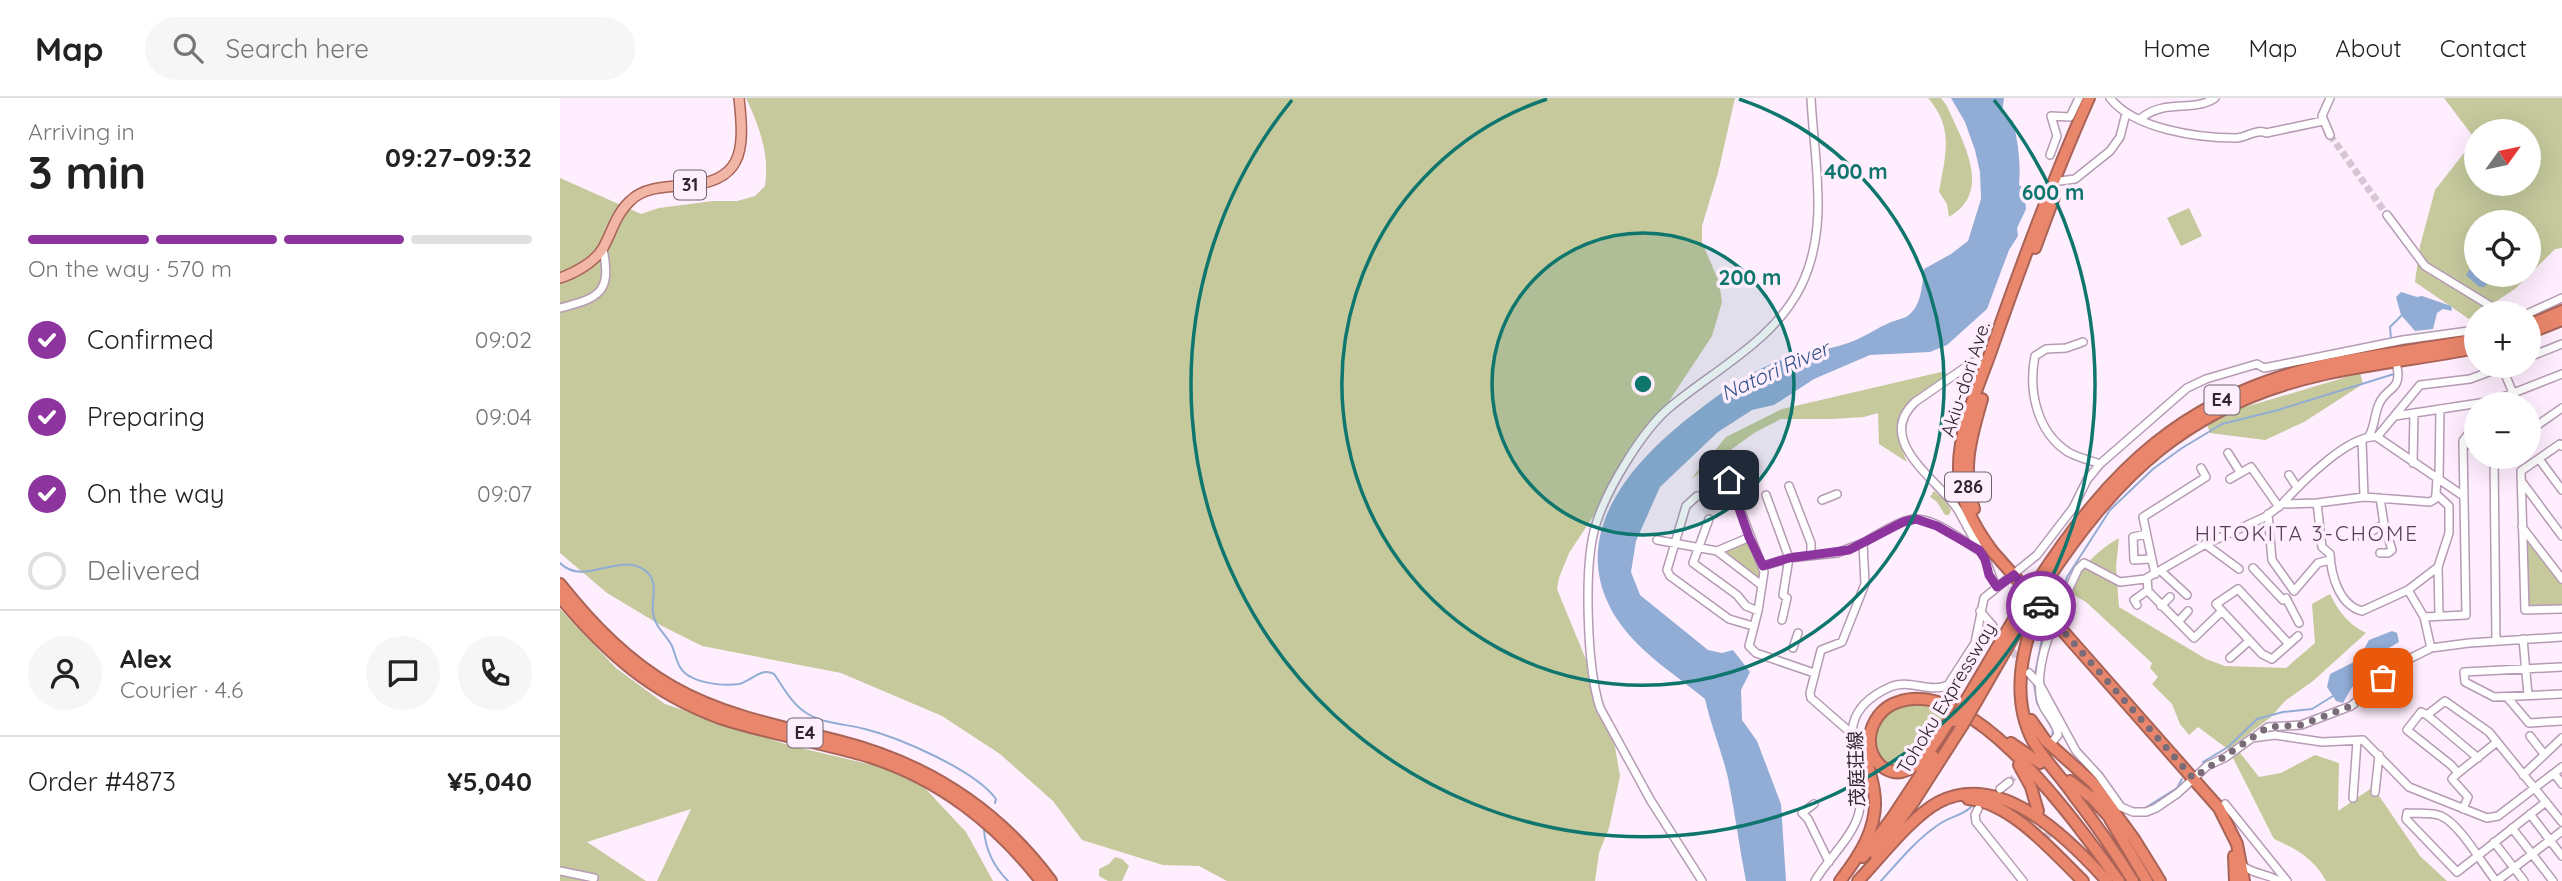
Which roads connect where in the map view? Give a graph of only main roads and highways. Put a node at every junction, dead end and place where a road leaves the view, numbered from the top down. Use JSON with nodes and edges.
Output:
{"nodes":[{"id":1,"x":739,"y":98,"type":"edge"},
{"id":2,"x":2089,"y":98,"type":"edge"},
{"id":3,"x":2095,"y":98,"type":"edge"},
{"id":4,"x":560,"y":278,"type":"edge"},
{"id":5,"x":2562,"y":312,"type":"edge"},
{"id":6,"x":2541,"y":320,"type":"edge"},
{"id":7,"x":2562,"y":320,"type":"edge"},
{"id":8,"x":2541,"y":328,"type":"edge"},
{"id":9,"x":2464,"y":341,"type":"edge"},
{"id":10,"x":2464,"y":350,"type":"edge"},
{"id":11,"x":2016,"y":573,"type":"junction"},
{"id":12,"x":560,"y":584,"type":"edge"},
{"id":13,"x":2041,"y":588,"type":"junction"},
{"id":14,"x":560,"y":597,"type":"edge"},
{"id":15,"x":2030,"y":609,"type":"junction"},
{"id":16,"x":2020,"y":681,"type":"junction"},
{"id":17,"x":1970,"y":698,"type":"junction"},
{"id":18,"x":1956,"y":722,"type":"junction"},
{"id":19,"x":1983,"y":725,"type":"junction"},
{"id":20,"x":1996,"y":731,"type":"junction"},
{"id":21,"x":2040,"y":763,"type":"dead end"},
{"id":22,"x":2200,"y":772,"type":"junction"},
{"id":23,"x":2070,"y":781,"type":"dead end"},
{"id":24,"x":2206,"y":792,"type":"junction"},
{"id":25,"x":2038,"y":811,"type":"tunnel mouth"},
{"id":26,"x":2109,"y":812,"type":"junction"},
{"id":27,"x":2121,"y":828,"type":"junction"},
{"id":28,"x":1900,"y":837,"type":"junction"},
{"id":29,"x":2050,"y":838,"type":"tunnel mouth"},
{"id":30,"x":2129,"y":842,"type":"junction"},
{"id":31,"x":2247,"y":875,"type":"edge"},
{"id":32,"x":1041,"y":881,"type":"edge"},
{"id":33,"x":1051,"y":881,"type":"edge"},
{"id":34,"x":1841,"y":881,"type":"edge"},
{"id":35,"x":1856,"y":881,"type":"edge"},
{"id":36,"x":2083,"y":881,"type":"edge"},
{"id":37,"x":2107,"y":881,"type":"edge"},
{"id":38,"x":2119,"y":881,"type":"edge"},
{"id":39,"x":2125,"y":881,"type":"edge"},
{"id":40,"x":2133,"y":881,"type":"edge"},
{"id":41,"x":2153,"y":881,"type":"edge"},
{"id":42,"x":2235,"y":881,"type":"edge"}],
"edges":[{"from":1,"to":4,"type":"main road","number":"31"},
{"from":2,"to":11,"type":"highway","name":"Akiu-dori Ave.","number":"286"},
{"from":3,"to":11,"type":"highway","name":"Akiu-dori Ave.","number":"286"},
{"from":5,"to":6,"type":"highway"},
{"from":7,"to":8,"type":"highway"},
{"from":9,"to":13,"type":"highway","name":"Tohoku Expressway","number":"E4"},
{"from":10,"to":13,"type":"highway","number":"E4"},
{"from":11,"to":22,"type":"highway","name":"Akiu-dori Ave.","number":"286"},
{"from":12,"to":33,"type":"highway","number":"E4"},
{"from":13,"to":15,"type":"highway","bridge":true},
{"from":13,"to":15,"type":"highway","name":"Tohoku Expressway","number":"E4","bridge":true},
{"from":14,"to":32,"type":"highway","number":"E4"},
{"from":15,"to":16,"type":"highway"},
{"from":15,"to":17,"type":"highway","name":"Tohoku Expressway","number":"E4"},
{"from":15,"to":17,"type":"highway","name":"Tohoku Expressway","number":"E4"},
{"from":16,"to":26,"type":"highway"},
{"from":16,"to":40,"type":"highway"},
{"from":17,"to":18,"type":"highway","name":"Tohoku Expressway","number":"E4","bridge":true},
{"from":18,"to":19,"type":"highway"},
{"from":18,"to":34,"type":"highway","name":"Tohoku Expressway","number":"E4"},
{"from":18,"to":35,"type":"highway","name":"Tohoku Expressway","number":"E4"},
{"from":19,"to":25,"type":"highway"},
{"from":19,"to":38,"type":"highway"},
{"from":20,"to":21,"type":"highway"},
{"from":20,"to":34,"type":"highway"},
{"from":20,"to":39,"type":"highway"},
{"from":22,"to":24,"type":"highway","name":"Akiu-dori Ave.","number":"286"},
{"from":22,"to":31,"type":"highway","name":"Akiu-dori Ave.","number":"286"},
{"from":23,"to":26,"type":"highway"},
{"from":24,"to":31,"type":"highway","name":"Akiu-dori Ave.","number":"286"},
{"from":24,"to":42,"type":"highway"},
{"from":26,"to":27,"type":"highway"},
{"from":26,"to":30,"type":"highway"},
{"from":27,"to":30,"type":"highway"},
{"from":27,"to":41,"type":"highway"},
{"from":28,"to":35,"type":"highway"},
{"from":28,"to":36,"type":"highway"},
{"from":28,"to":37,"type":"highway"},
{"from":29,"to":36,"type":"highway"},
{"from":30,"to":41,"type":"highway"}]}
